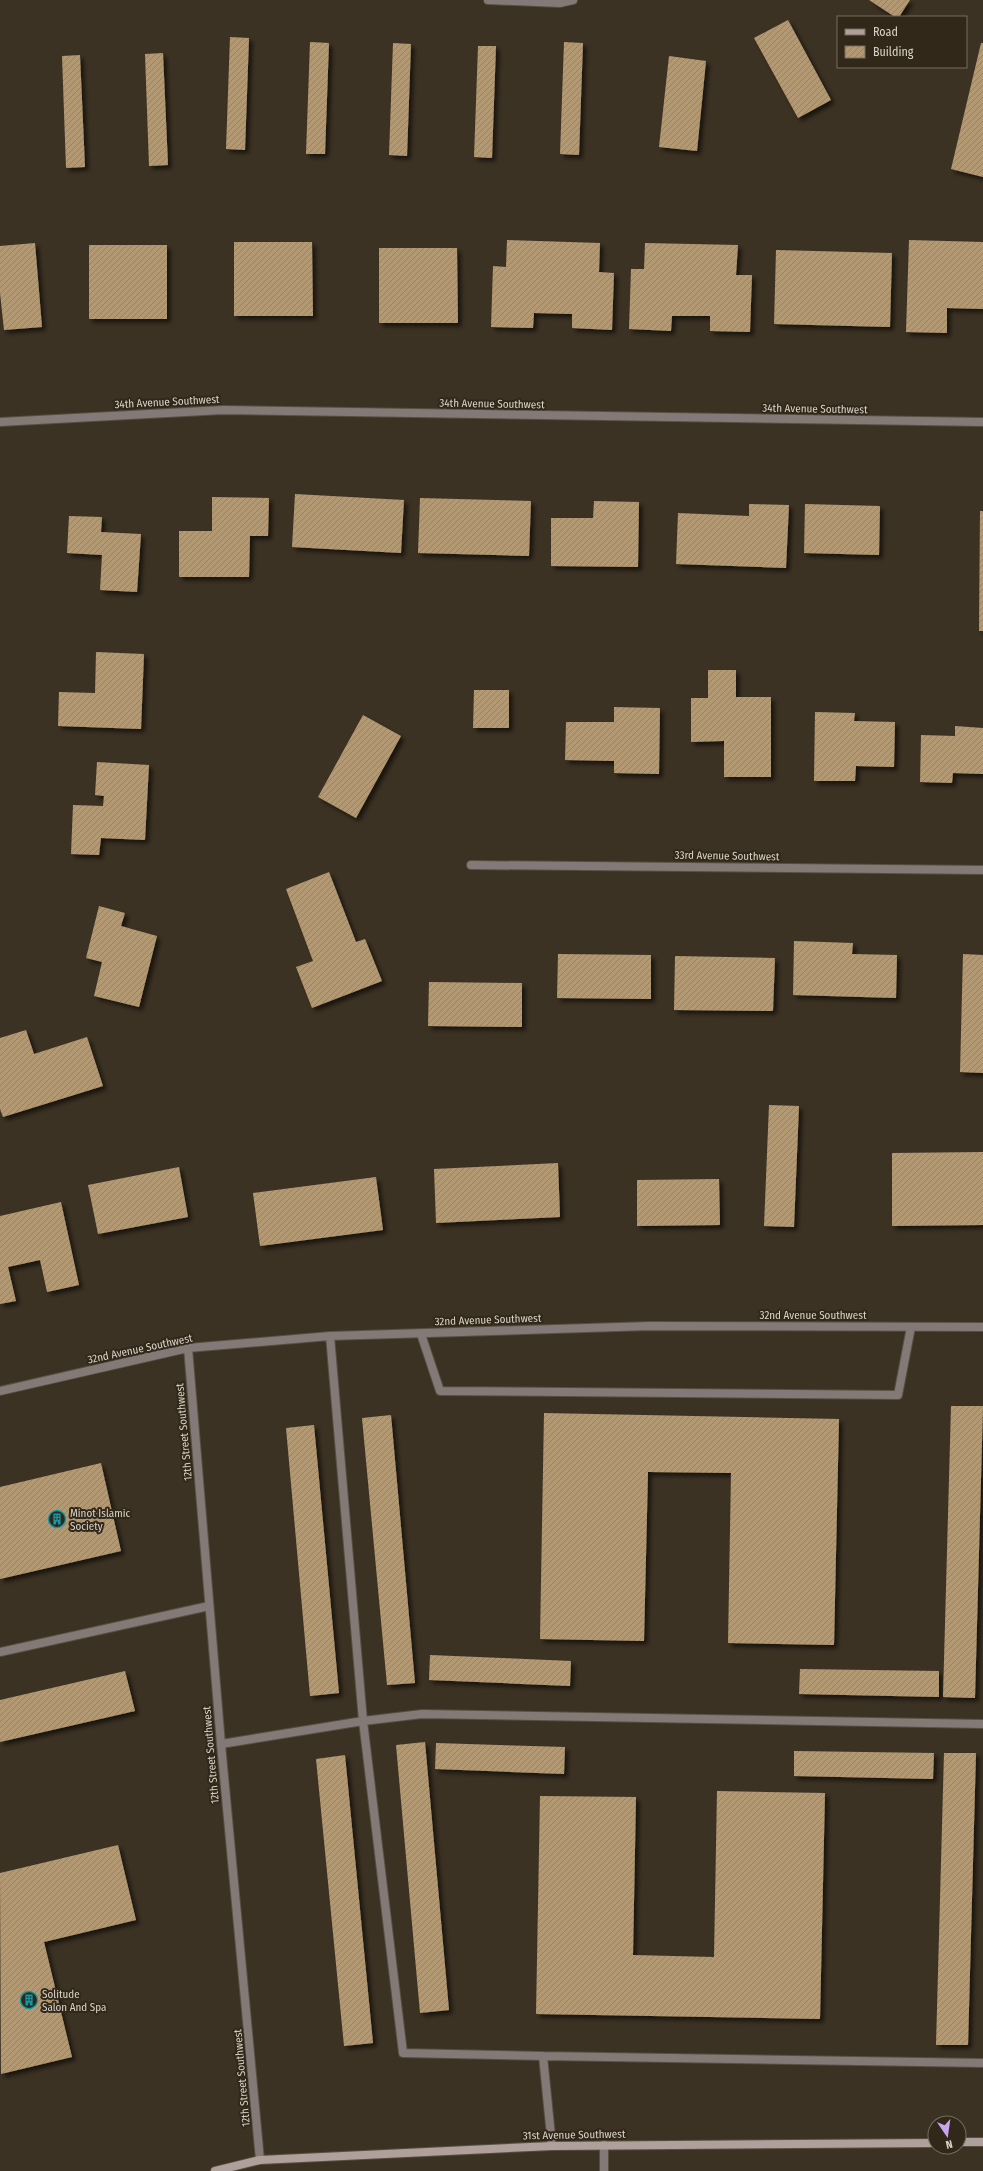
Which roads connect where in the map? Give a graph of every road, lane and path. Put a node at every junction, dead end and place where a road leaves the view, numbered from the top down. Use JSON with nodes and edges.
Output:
{"nodes":[{"id":1,"x":488,"y":0,"type":"edge"},
{"id":2,"x":573,"y":0,"type":"edge"},
{"id":3,"x":0,"y":422,"type":"edge"},
{"id":4,"x":983,"y":422,"type":"edge"},
{"id":5,"x":471,"y":865,"type":"dead end"},
{"id":6,"x":983,"y":870,"type":"edge"},
{"id":7,"x":911,"y":1327,"type":"junction"},
{"id":8,"x":983,"y":1327,"type":"edge"},
{"id":9,"x":421,"y":1334,"type":"junction"},
{"id":10,"x":330,"y":1336,"type":"junction"},
{"id":11,"x":188,"y":1348,"type":"junction"},
{"id":12,"x":0,"y":1391,"type":"edge"},
{"id":13,"x":209,"y":1606,"type":"junction"},
{"id":14,"x":0,"y":1652,"type":"edge"},
{"id":15,"x":363,"y":1721,"type":"junction"},
{"id":16,"x":983,"y":1724,"type":"edge"},
{"id":17,"x":221,"y":1744,"type":"junction"},
{"id":18,"x":543,"y":2056,"type":"junction"},
{"id":19,"x":983,"y":2063,"type":"edge"},
{"id":20,"x":967,"y":2142,"type":"edge"},
{"id":21,"x":983,"y":2142,"type":"edge"},
{"id":22,"x":927,"y":2143,"type":"edge"},
{"id":23,"x":552,"y":2146,"type":"junction"},
{"id":24,"x":604,"y":2146,"type":"junction"},
{"id":25,"x":260,"y":2160,"type":"junction"},
{"id":26,"x":215,"y":2171,"type":"edge"},
{"id":27,"x":604,"y":2171,"type":"edge"}],
"edges":[{"from":1,"to":2,"type":"street"},
{"from":3,"to":4,"type":"street","name":"34th Avenue Southwest"},
{"from":5,"to":6,"type":"street","name":"33rd Avenue Southwest"},
{"from":7,"to":8,"type":"street","name":"32nd Avenue Southwest"},
{"from":7,"to":9,"type":"street","name":"32nd Avenue Southwest"},
{"from":7,"to":9,"type":"street"},
{"from":9,"to":10,"type":"street","name":"32nd Avenue Southwest"},
{"from":10,"to":11,"type":"street","name":"32nd Avenue Southwest"},
{"from":10,"to":15,"type":"street"},
{"from":11,"to":12,"type":"street","name":"32nd Avenue Southwest"},
{"from":11,"to":13,"type":"street","name":"12th Street Southwest"},
{"from":13,"to":14,"type":"street"},
{"from":13,"to":17,"type":"street","name":"12th Street Southwest"},
{"from":15,"to":16,"type":"street"},
{"from":15,"to":17,"type":"street"},
{"from":15,"to":18,"type":"street"},
{"from":17,"to":25,"type":"street","name":"12th Street Southwest"},
{"from":18,"to":19,"type":"street"},
{"from":18,"to":23,"type":"street"},
{"from":20,"to":21,"type":"street"},
{"from":22,"to":24,"type":"street","name":"31st Avenue Southwest"},
{"from":23,"to":24,"type":"street","name":"31st Avenue Southwest"},
{"from":23,"to":25,"type":"street","name":"31st Avenue Southwest"},
{"from":24,"to":27,"type":"street"},
{"from":25,"to":26,"type":"street","name":"31st Avenue Southwest"}]}
